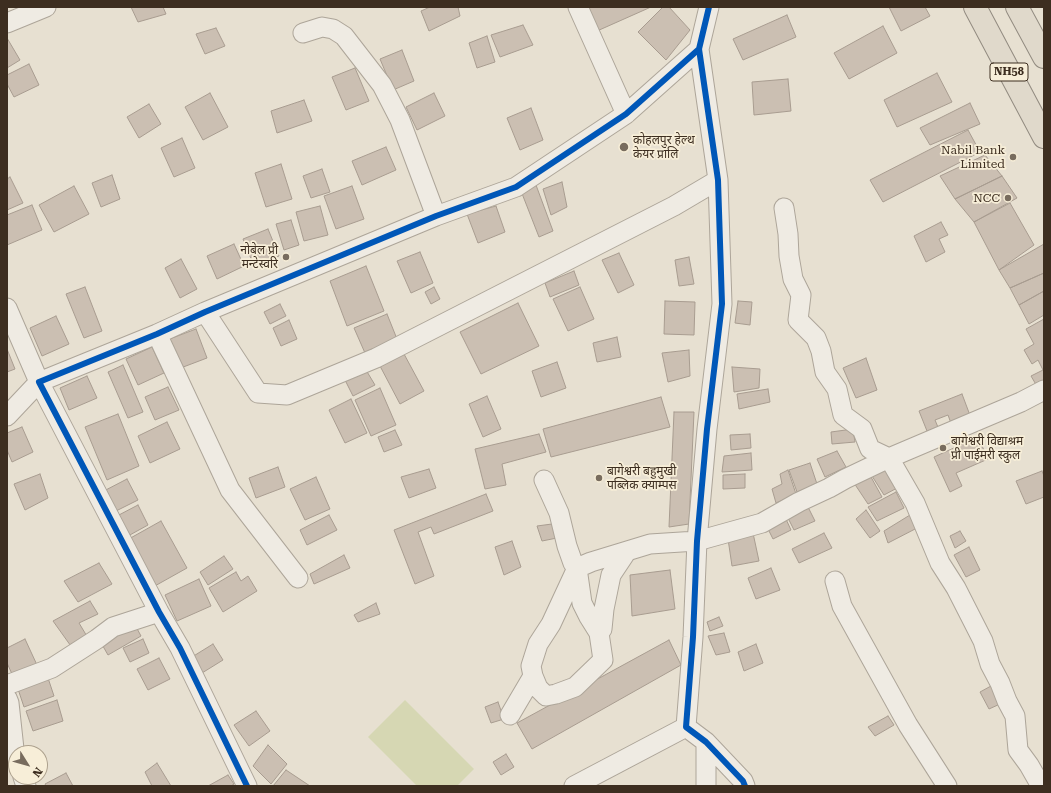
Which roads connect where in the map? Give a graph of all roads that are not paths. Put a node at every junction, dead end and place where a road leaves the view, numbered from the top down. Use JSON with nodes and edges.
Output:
{"nodes":[{"id":1,"x":46,"y":7,"type":"edge"},
{"id":2,"x":578,"y":7,"type":"edge"},
{"id":3,"x":709,"y":7,"type":"edge"},
{"id":4,"x":975,"y":7,"type":"edge"},
{"id":5,"x":1017,"y":7,"type":"edge"},
{"id":6,"x":7,"y":23,"type":"edge"},
{"id":7,"x":303,"y":33,"type":"dead end"},
{"id":8,"x":699,"y":49,"type":"junction"},
{"id":9,"x":1044,"y":58,"type":"edge"},
{"id":10,"x":626,"y":114,"type":"junction"},
{"id":11,"x":1044,"y":137,"type":"edge"},
{"id":12,"x":718,"y":180,"type":"junction"},
{"id":13,"x":784,"y":208,"type":"dead end"},
{"id":14,"x":436,"y":216,"type":"junction"},
{"id":15,"x":7,"y":308,"type":"edge"},
{"id":16,"x":205,"y":312,"type":"junction"},
{"id":17,"x":156,"y":334,"type":"junction"},
{"id":18,"x":39,"y":382,"type":"junction"},
{"id":19,"x":1044,"y":390,"type":"edge"},
{"id":20,"x":7,"y":416,"type":"edge"},
{"id":21,"x":889,"y":458,"type":"junction"},
{"id":22,"x":544,"y":480,"type":"dead end"},
{"id":23,"x":697,"y":541,"type":"junction"},
{"id":24,"x":627,"y":551,"type":"junction"},
{"id":25,"x":577,"y":568,"type":"junction"},
{"id":26,"x":298,"y":578,"type":"dead end"},
{"id":27,"x":835,"y":581,"type":"dead end"},
{"id":28,"x":159,"y":612,"type":"junction"},
{"id":29,"x":599,"y":633,"type":"junction"},
{"id":30,"x":533,"y":676,"type":"junction"},
{"id":31,"x":7,"y":685,"type":"edge"},
{"id":32,"x":7,"y":698,"type":"edge"},
{"id":33,"x":510,"y":715,"type":"dead end"},
{"id":34,"x":686,"y":727,"type":"junction"},
{"id":35,"x":706,"y":742,"type":"junction"},
{"id":36,"x":14,"y":745,"type":"edge"},
{"id":37,"x":247,"y":786,"type":"edge"},
{"id":38,"x":574,"y":786,"type":"edge"},
{"id":39,"x":706,"y":786,"type":"edge"},
{"id":40,"x":745,"y":786,"type":"edge"},
{"id":41,"x":947,"y":786,"type":"edge"},
{"id":42,"x":1041,"y":786,"type":"edge"}],
"edges":[{"from":1,"to":6,"type":"street"},
{"from":2,"to":10,"type":"street"},
{"from":3,"to":8,"type":"street"},
{"from":4,"to":11,"type":"highway","number":"NH58"},
{"from":5,"to":9,"type":"highway","number":"NH58"},
{"from":7,"to":14,"type":"street"},
{"from":8,"to":10,"type":"street"},
{"from":8,"to":12,"type":"street"},
{"from":10,"to":14,"type":"street"},
{"from":12,"to":16,"type":"street"},
{"from":12,"to":23,"type":"street"},
{"from":13,"to":21,"type":"street"},
{"from":14,"to":16,"type":"street"},
{"from":15,"to":18,"type":"street"},
{"from":16,"to":17,"type":"street"},
{"from":17,"to":18,"type":"street"},
{"from":17,"to":26,"type":"street"},
{"from":18,"to":20,"type":"street"},
{"from":18,"to":28,"type":"street"},
{"from":19,"to":21,"type":"street"},
{"from":21,"to":23,"type":"street"},
{"from":21,"to":42,"type":"street"},
{"from":22,"to":25,"type":"street"},
{"from":23,"to":24,"type":"street"},
{"from":23,"to":34,"type":"street"},
{"from":24,"to":25,"type":"street"},
{"from":24,"to":29,"type":"street"},
{"from":25,"to":29,"type":"street"},
{"from":25,"to":30,"type":"street"},
{"from":27,"to":41,"type":"street"},
{"from":28,"to":31,"type":"street"},
{"from":28,"to":37,"type":"street"},
{"from":29,"to":30,"type":"street"},
{"from":30,"to":33,"type":"street"},
{"from":32,"to":36,"type":"street"},
{"from":34,"to":35,"type":"street"},
{"from":34,"to":38,"type":"street"},
{"from":35,"to":39,"type":"street"},
{"from":35,"to":40,"type":"street"}]}
